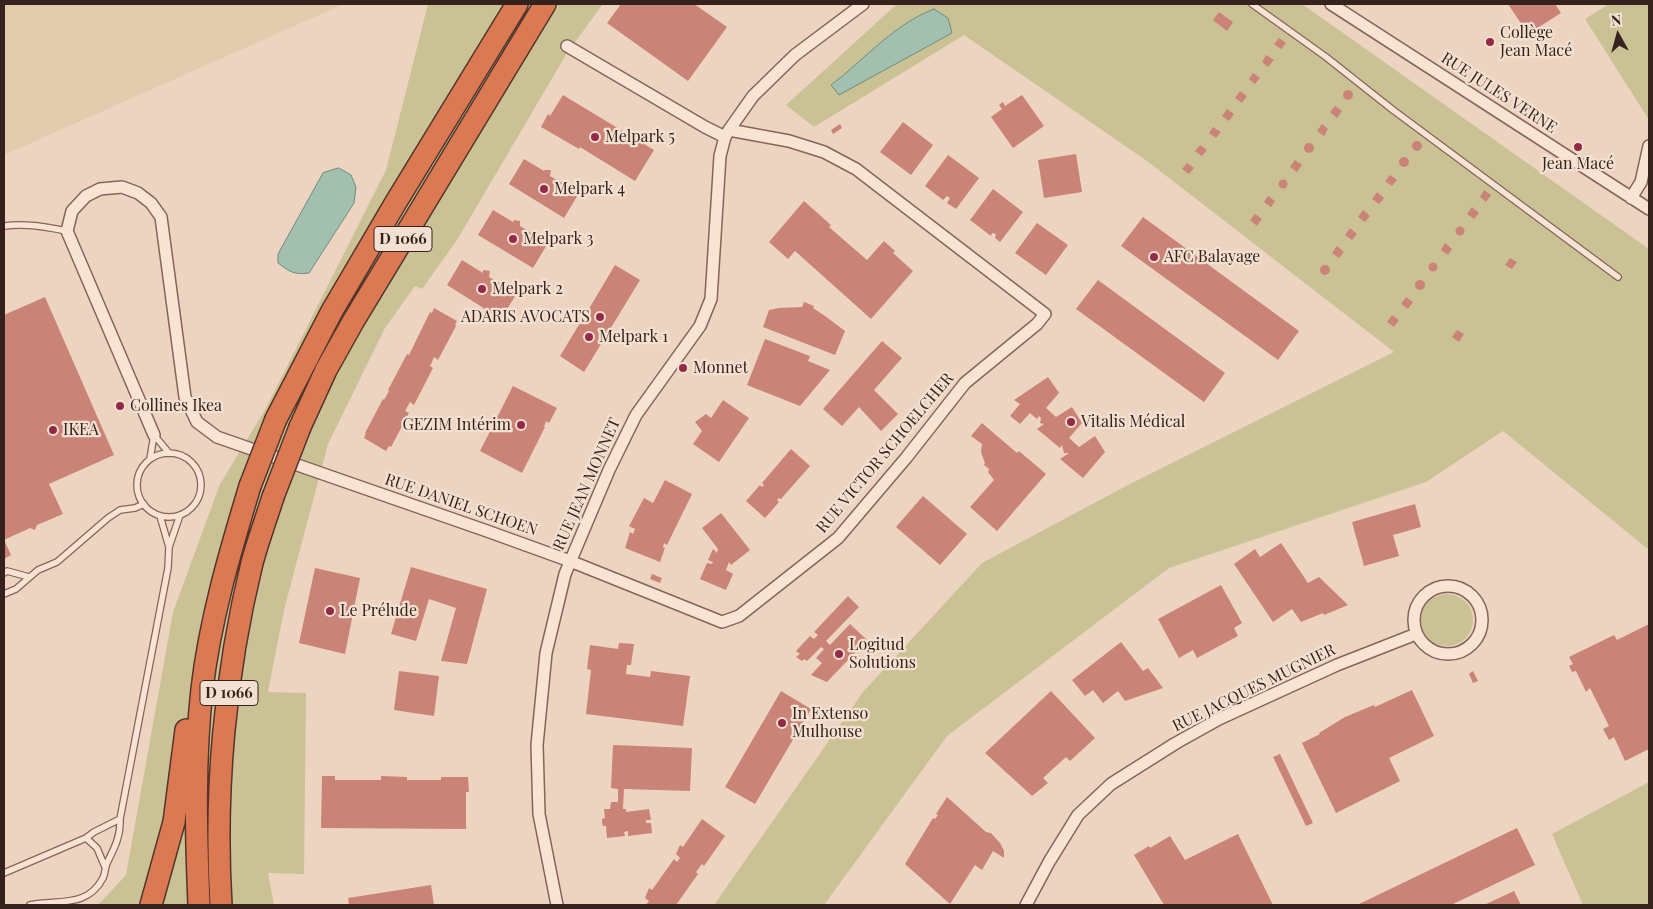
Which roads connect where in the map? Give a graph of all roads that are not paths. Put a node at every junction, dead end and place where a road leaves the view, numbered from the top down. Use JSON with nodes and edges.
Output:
{"nodes":[{"id":1,"x":517,"y":4,"type":"edge"},
{"id":2,"x":545,"y":4,"type":"edge"},
{"id":3,"x":862,"y":4,"type":"edge"},
{"id":4,"x":1252,"y":4,"type":"edge"},
{"id":5,"x":1331,"y":4,"type":"edge"},
{"id":6,"x":567,"y":46,"type":"dead end"},
{"id":7,"x":727,"y":134,"type":"junction"},
{"id":8,"x":1649,"y":146,"type":"edge"},
{"id":9,"x":1631,"y":198,"type":"junction"},
{"id":10,"x":1649,"y":209,"type":"edge"},
{"id":11,"x":4,"y":226,"type":"edge"},
{"id":12,"x":67,"y":231,"type":"junction"},
{"id":13,"x":1618,"y":277,"type":"dead end"},
{"id":14,"x":154,"y":435,"type":"junction"},
{"id":15,"x":169,"y":452,"type":"junction"},
{"id":16,"x":150,"y":459,"type":"junction"},
{"id":17,"x":144,"y":504,"type":"junction"},
{"id":18,"x":180,"y":515,"type":"junction"},
{"id":19,"x":160,"y":516,"type":"junction"},
{"id":20,"x":169,"y":547,"type":"junction"},
{"id":21,"x":570,"y":562,"type":"junction"},
{"id":22,"x":4,"y":572,"type":"edge"},
{"id":23,"x":29,"y":577,"type":"junction"},
{"id":24,"x":4,"y":594,"type":"edge"},
{"id":25,"x":1416,"y":634,"type":"junction"},
{"id":26,"x":202,"y":688,"type":"junction"},
{"id":27,"x":120,"y":819,"type":"junction"},
{"id":28,"x":218,"y":823,"type":"junction"},
{"id":29,"x":86,"y":838,"type":"junction"},
{"id":30,"x":105,"y":867,"type":"junction"},
{"id":31,"x":4,"y":873,"type":"edge"},
{"id":32,"x":30,"y":905,"type":"edge"},
{"id":33,"x":151,"y":905,"type":"edge"},
{"id":34,"x":199,"y":905,"type":"edge"},
{"id":35,"x":221,"y":905,"type":"edge"},
{"id":36,"x":233,"y":905,"type":"edge"},
{"id":37,"x":557,"y":905,"type":"edge"},
{"id":38,"x":1026,"y":905,"type":"edge"}],
"edges":[{"from":1,"to":26,"type":"highway","number":"D 1066","bridge":true},
{"from":2,"to":28,"type":"highway","number":"D 1066","bridge":true},
{"from":3,"to":7,"type":"street","name":"RUE JEAN MONNET"},
{"from":4,"to":13,"type":"lane"},
{"from":5,"to":9,"type":"street","name":"RUE JULES VERNE"},
{"from":6,"to":7,"type":"street"},
{"from":7,"to":21,"type":"street","name":"RUE JEAN MONNET"},
{"from":7,"to":21,"type":"street","name":"RUE VICTOR SCHOELCHER"},
{"from":8,"to":9,"type":"street"},
{"from":9,"to":10,"type":"street","name":"RUE JULES VERNE"},
{"from":11,"to":12,"type":"lane"},
{"from":12,"to":14,"type":"street"},
{"from":12,"to":21,"type":"street","name":"RUE DANIEL SCHOEN"},
{"from":14,"to":15,"type":"lane"},
{"from":14,"to":16,"type":"lane"},
{"from":15,"to":16,"type":"lane"},
{"from":15,"to":18,"type":"lane"},
{"from":16,"to":17,"type":"lane"},
{"from":17,"to":19,"type":"lane"},
{"from":17,"to":23,"type":"lane"},
{"from":18,"to":19,"type":"lane"},
{"from":18,"to":20,"type":"lane"},
{"from":19,"to":20,"type":"lane"},
{"from":20,"to":27,"type":"lane"},
{"from":21,"to":37,"type":"street","name":"RUE JEAN MONNET"},
{"from":22,"to":23,"type":"lane"},
{"from":23,"to":24,"type":"lane"},
{"from":25,"to":25,"type":"street"},
{"from":25,"to":38,"type":"street","name":"RUE JACQUES MUGNIER"},
{"from":26,"to":33,"type":"highway"},
{"from":26,"to":34,"type":"highway","number":"D 1066"},
{"from":27,"to":29,"type":"lane"},
{"from":27,"to":30,"type":"lane"},
{"from":28,"to":35,"type":"highway","number":"D 1066"},
{"from":28,"to":36,"type":"highway"},
{"from":29,"to":30,"type":"lane"},
{"from":29,"to":31,"type":"lane"},
{"from":30,"to":32,"type":"lane"}]}
